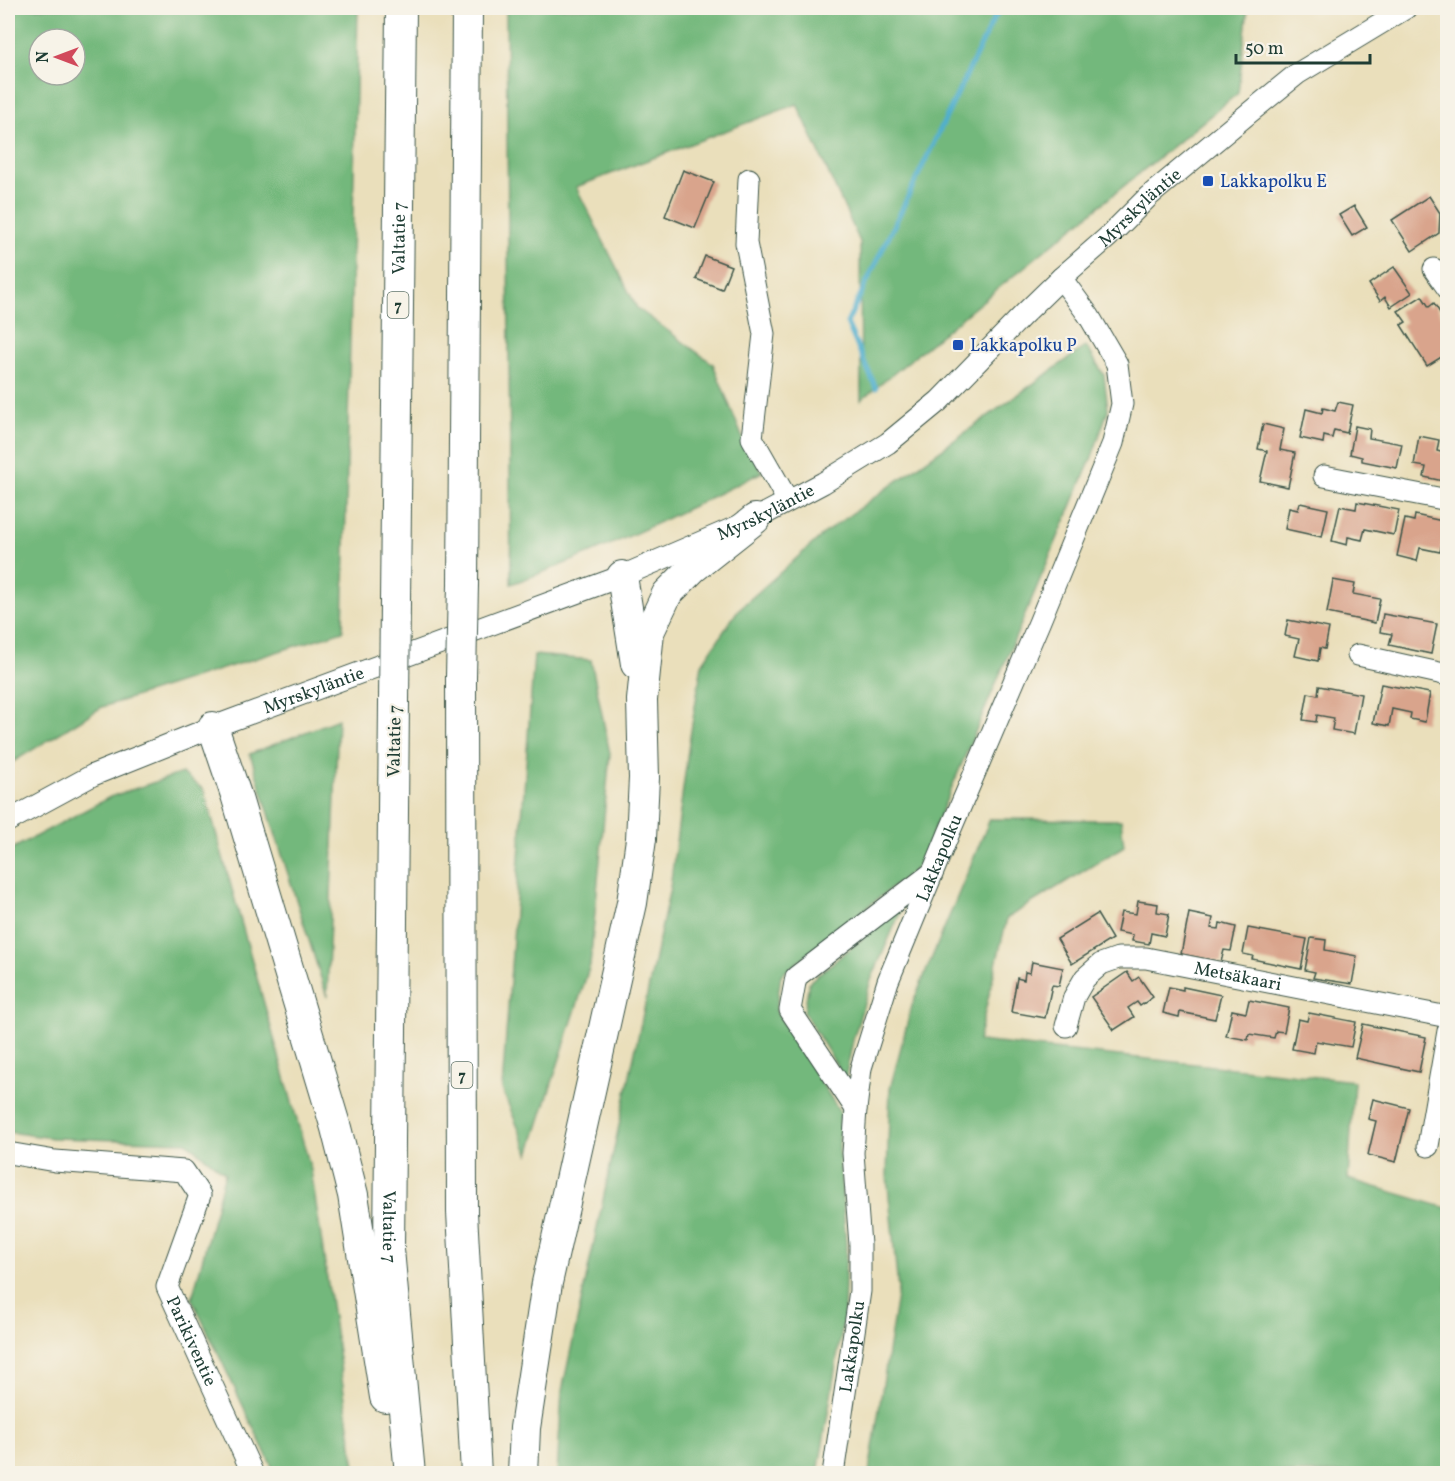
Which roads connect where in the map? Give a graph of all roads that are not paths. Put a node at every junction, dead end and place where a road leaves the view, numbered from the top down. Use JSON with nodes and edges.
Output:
{"nodes":[{"id":1,"x":401,"y":8,"type":"edge"},
{"id":2,"x":467,"y":8,"type":"edge"},
{"id":3,"x":1406,"y":8,"type":"edge"},
{"id":4,"x":749,"y":179,"type":"dead end"},
{"id":5,"x":1434,"y":268,"type":"dead end"},
{"id":6,"x":1061,"y":278,"type":"junction"},
{"id":7,"x":1448,"y":289,"type":"edge"},
{"id":8,"x":1324,"y":476,"type":"dead end"},
{"id":9,"x":1448,"y":500,"type":"edge"},
{"id":10,"x":788,"y":501,"type":"junction"},
{"id":11,"x":755,"y":519,"type":"junction"},
{"id":12,"x":622,"y":576,"type":"junction"},
{"id":13,"x":1358,"y":655,"type":"dead end"},
{"id":14,"x":1448,"y":675,"type":"edge"},
{"id":15,"x":642,"y":700,"type":"junction"},
{"id":16,"x":213,"y":726,"type":"junction"},
{"id":17,"x":8,"y":821,"type":"edge"},
{"id":18,"x":933,"y":873,"type":"junction"},
{"id":19,"x":1448,"y":1017,"type":"edge"},
{"id":20,"x":1066,"y":1026,"type":"dead end"},
{"id":21,"x":1448,"y":1030,"type":"edge"},
{"id":22,"x":855,"y":1109,"type":"junction"},
{"id":23,"x":1428,"y":1146,"type":"dead end"},
{"id":24,"x":8,"y":1153,"type":"edge"},
{"id":25,"x":253,"y":1473,"type":"edge"},
{"id":26,"x":397,"y":1473,"type":"edge"},
{"id":27,"x":410,"y":1473,"type":"edge"},
{"id":28,"x":476,"y":1473,"type":"edge"},
{"id":29,"x":523,"y":1473,"type":"edge"},
{"id":30,"x":833,"y":1473,"type":"edge"}],
"edges":[{"from":1,"to":27,"type":"highway","name":"Valtatie 7","number":"7","bridge":true},
{"from":2,"to":28,"type":"highway","number":"7","bridge":true},
{"from":3,"to":6,"type":"street","name":"Myrskyläntie"},
{"from":4,"to":10,"type":"street"},
{"from":5,"to":7,"type":"street"},
{"from":6,"to":10,"type":"street","name":"Myrskyläntie"},
{"from":6,"to":18,"type":"street","name":"Lakkapolku"},
{"from":8,"to":9,"type":"street"},
{"from":10,"to":11,"type":"street","name":"Myrskyläntie"},
{"from":11,"to":12,"type":"street","name":"Myrskyläntie"},
{"from":11,"to":15,"type":"highway"},
{"from":12,"to":15,"type":"highway"},
{"from":12,"to":16,"type":"street","name":"Myrskyläntie"},
{"from":13,"to":14,"type":"street"},
{"from":15,"to":29,"type":"highway"},
{"from":16,"to":17,"type":"street","name":"Myrskyläntie"},
{"from":16,"to":26,"type":"highway"},
{"from":18,"to":22,"type":"street","name":"Lakkapolku"},
{"from":18,"to":22,"type":"street"},
{"from":19,"to":20,"type":"street","name":"Metsäkaari"},
{"from":21,"to":23,"type":"street"},
{"from":22,"to":30,"type":"street","name":"Lakkapolku"},
{"from":24,"to":25,"type":"street","name":"Parikiventie"}]}
